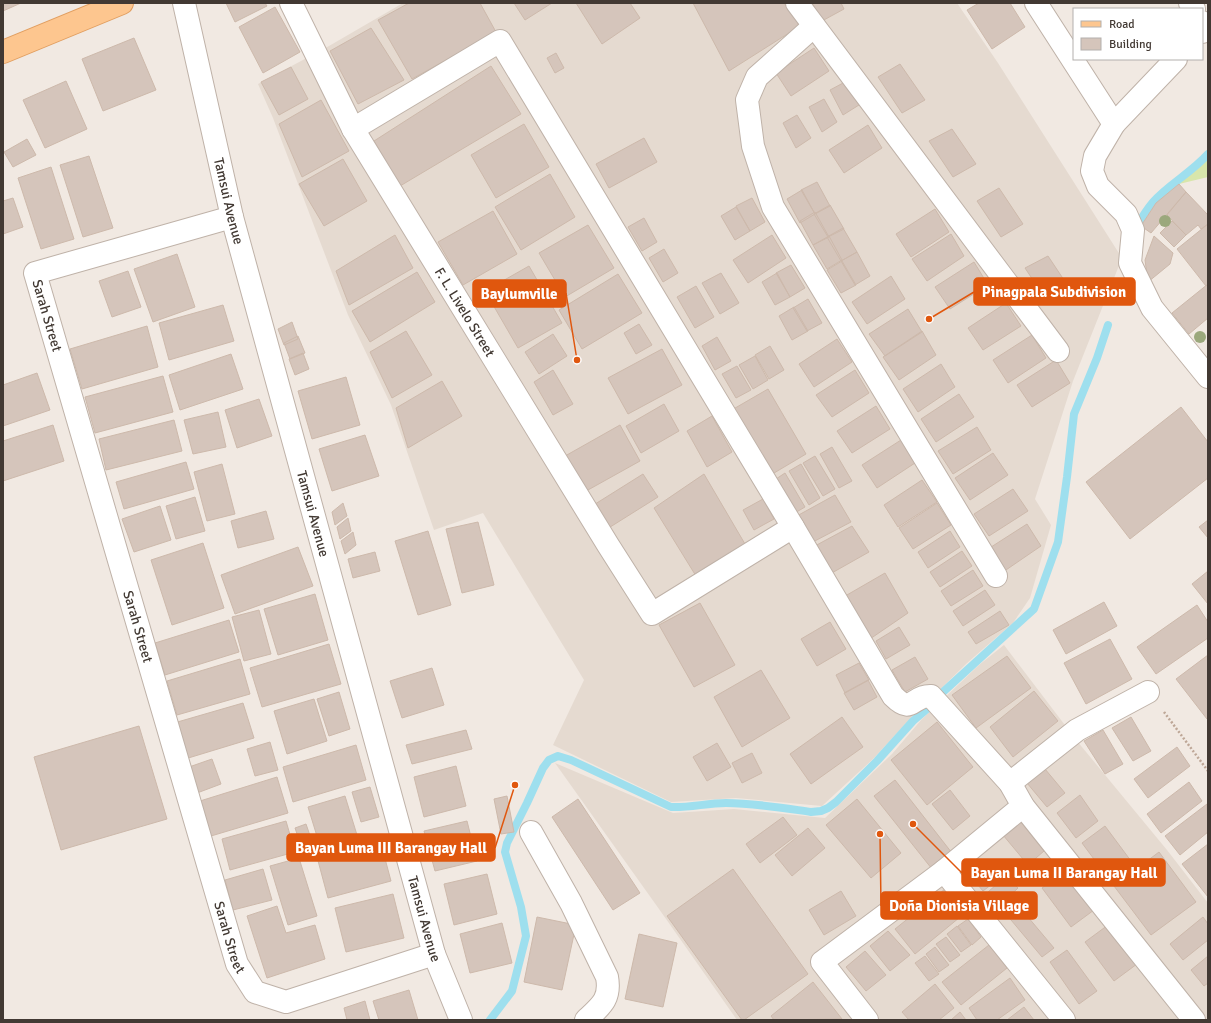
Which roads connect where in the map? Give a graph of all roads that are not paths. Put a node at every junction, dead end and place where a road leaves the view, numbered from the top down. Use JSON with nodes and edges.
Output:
{"nodes":[{"id":1,"x":122,"y":3,"type":"edge"},
{"id":2,"x":184,"y":3,"type":"edge"},
{"id":3,"x":292,"y":3,"type":"edge"},
{"id":4,"x":797,"y":3,"type":"edge"},
{"id":5,"x":1036,"y":3,"type":"edge"},
{"id":6,"x":814,"y":26,"type":"junction"},
{"id":7,"x":3,"y":52,"type":"edge"},
{"id":8,"x":1175,"y":60,"type":"edge"},
{"id":9,"x":1114,"y":124,"type":"junction"},
{"id":10,"x":353,"y":129,"type":"junction"},
{"id":11,"x":232,"y":217,"type":"junction"},
{"id":12,"x":1058,"y":351,"type":"dead end"},
{"id":13,"x":1208,"y":377,"type":"edge"},
{"id":14,"x":793,"y":527,"type":"junction"},
{"id":15,"x":996,"y":576,"type":"dead end"},
{"id":16,"x":1148,"y":692,"type":"road end"},
{"id":17,"x":1010,"y":783,"type":"junction"},
{"id":18,"x":1023,"y":806,"type":"junction"},
{"id":19,"x":531,"y":832,"type":"dead end"},
{"id":20,"x":944,"y":871,"type":"junction"},
{"id":21,"x":434,"y":954,"type":"junction"},
{"id":22,"x":461,"y":1020,"type":"edge"},
{"id":23,"x":586,"y":1020,"type":"edge"},
{"id":24,"x":867,"y":1020,"type":"edge"},
{"id":25,"x":1064,"y":1020,"type":"edge"},
{"id":26,"x":1194,"y":1020,"type":"edge"}],
"edges":[{"from":1,"to":7,"type":"main road"},
{"from":2,"to":11,"type":"street","name":"Tamsui Avenue"},
{"from":3,"to":10,"type":"street","name":"F. L. Livelo Street"},
{"from":4,"to":6,"type":"street"},
{"from":5,"to":9,"type":"street"},
{"from":6,"to":12,"type":"street"},
{"from":6,"to":15,"type":"street"},
{"from":8,"to":9,"type":"street"},
{"from":9,"to":13,"type":"street"},
{"from":10,"to":14,"type":"street","name":"F. L. Livelo Street"},
{"from":10,"to":14,"type":"street"},
{"from":11,"to":21,"type":"street","name":"Tamsui Avenue"},
{"from":11,"to":21,"type":"street","name":"Sarah Street"},
{"from":14,"to":17,"type":"street"},
{"from":16,"to":17,"type":"street"},
{"from":17,"to":18,"type":"street"},
{"from":18,"to":20,"type":"street"},
{"from":18,"to":26,"type":"street"},
{"from":19,"to":23,"type":"street"},
{"from":20,"to":24,"type":"street"},
{"from":20,"to":25,"type":"street"},
{"from":21,"to":22,"type":"street","name":"Tamsui Avenue"}]}
